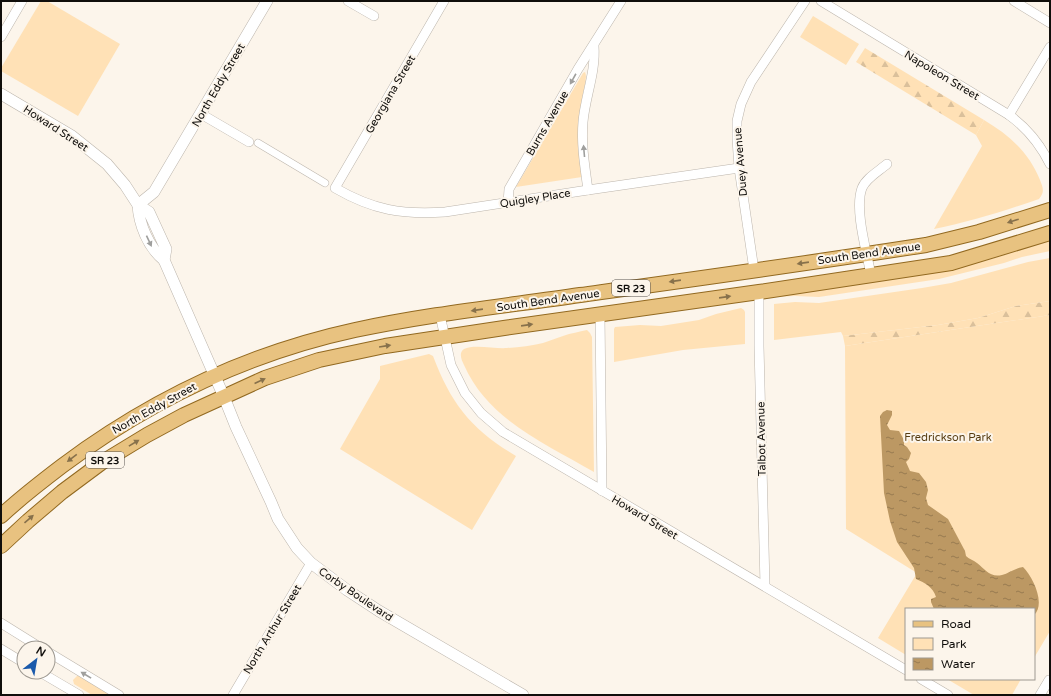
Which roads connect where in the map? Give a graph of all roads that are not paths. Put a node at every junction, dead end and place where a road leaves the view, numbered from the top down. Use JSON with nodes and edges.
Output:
{"nodes":[{"id":1,"x":22,"y":1,"type":"edge"},
{"id":2,"x":266,"y":1,"type":"edge"},
{"id":3,"x":348,"y":1,"type":"edge"},
{"id":4,"x":444,"y":1,"type":"edge"},
{"id":5,"x":622,"y":1,"type":"edge"},
{"id":6,"x":805,"y":1,"type":"edge"},
{"id":7,"x":821,"y":1,"type":"edge"},
{"id":8,"x":1014,"y":1,"type":"edge"},
{"id":9,"x":374,"y":16,"type":"dead end"},
{"id":10,"x":1050,"y":23,"type":"edge"},
{"id":11,"x":1,"y":38,"type":"edge"},
{"id":12,"x":594,"y":46,"type":"junction"},
{"id":13,"x":1050,"y":47,"type":"edge"},
{"id":14,"x":1,"y":94,"type":"edge"},
{"id":15,"x":201,"y":114,"type":"junction"},
{"id":16,"x":1009,"y":115,"type":"junction"},
{"id":17,"x":253,"y":143,"type":"joint"},
{"id":18,"x":887,"y":164,"type":"dead end"},
{"id":19,"x":1050,"y":164,"type":"edge"},
{"id":20,"x":739,"y":168,"type":"junction"},
{"id":21,"x":325,"y":183,"type":"dead end"},
{"id":22,"x":335,"y":188,"type":"joint"},
{"id":23,"x":588,"y":190,"type":"junction"},
{"id":24,"x":508,"y":203,"type":"junction"},
{"id":25,"x":138,"y":204,"type":"junction"},
{"id":26,"x":1050,"y":210,"type":"edge"},
{"id":27,"x":1050,"y":233,"type":"edge"},
{"id":28,"x":867,"y":254,"type":"junction"},
{"id":29,"x":754,"y":270,"type":"junction"},
{"id":30,"x":871,"y":275,"type":"junction"},
{"id":31,"x":759,"y":292,"type":"junction"},
{"id":32,"x":440,"y":315,"type":"junction"},
{"id":33,"x":600,"y":315,"type":"junction"},
{"id":34,"x":445,"y":337,"type":"junction"},
{"id":35,"x":215,"y":376,"type":"junction"},
{"id":36,"x":224,"y":397,"type":"junction"},
{"id":37,"x":602,"y":491,"type":"junction"},
{"id":38,"x":1,"y":516,"type":"edge"},
{"id":39,"x":1,"y":546,"type":"edge"},
{"id":40,"x":311,"y":563,"type":"junction"},
{"id":41,"x":764,"y":586,"type":"junction"},
{"id":42,"x":1,"y":623,"type":"edge"},
{"id":43,"x":28,"y":640,"type":"edge"},
{"id":44,"x":1,"y":649,"type":"edge"},
{"id":45,"x":56,"y":657,"type":"edge"},
{"id":46,"x":16,"y":658,"type":"edge"},
{"id":47,"x":905,"y":669,"type":"edge"},
{"id":48,"x":54,"y":680,"type":"edge"},
{"id":49,"x":923,"y":680,"type":"edge"},
{"id":50,"x":1050,"y":680,"type":"edge"},
{"id":51,"x":79,"y":695,"type":"edge"},
{"id":52,"x":119,"y":695,"type":"edge"},
{"id":53,"x":233,"y":695,"type":"edge"},
{"id":54,"x":523,"y":695,"type":"edge"},
{"id":55,"x":948,"y":695,"type":"edge"},
{"id":56,"x":1040,"y":695,"type":"edge"}],
"edges":[{"from":1,"to":11,"type":"street"},
{"from":2,"to":15,"type":"street","name":"North Eddy Street"},
{"from":3,"to":9,"type":"street"},
{"from":4,"to":22,"type":"street","name":"Georgiana Street"},
{"from":5,"to":12,"type":"street","name":"Burns Avenue"},
{"from":6,"to":20,"type":"street","name":"Duey Avenue"},
{"from":7,"to":16,"type":"street","name":"Napoleon Street"},
{"from":8,"to":10,"type":"street"},
{"from":23,"to":12,"type":"street","name":"Burns Avenue","one_way":true},
{"from":12,"to":24,"type":"street","name":"Burns Avenue","one_way":true},
{"from":13,"to":16,"type":"street"},
{"from":14,"to":25,"type":"street","name":"Howard Street"},
{"from":15,"to":17,"type":"street"},
{"from":15,"to":25,"type":"street","name":"North Eddy Street"},
{"from":16,"to":19,"type":"street","name":"Napoleon Street"},
{"from":17,"to":21,"type":"street"},
{"from":18,"to":28,"type":"street"},
{"from":20,"to":23,"type":"street","name":"Quigley Place"},
{"from":20,"to":29,"type":"street","name":"Duey Avenue"},
{"from":22,"to":24,"type":"street","name":"Quigley Place"},
{"from":23,"to":24,"type":"street","name":"Quigley Place"},
{"from":25,"to":35,"type":"street","name":"Howard Street"},
{"from":26,"to":28,"type":"main road","name":"South Bend Avenue","number":"SR 23","one_way":true},
{"from":27,"to":30,"type":"main road","name":"South Bend Avenue","number":"SR 23"},
{"from":28,"to":29,"type":"main road","name":"South Bend Avenue","number":"SR 23","one_way":true},
{"from":28,"to":30,"type":"street"},
{"from":29,"to":32,"type":"main road","name":"South Bend Avenue","number":"SR 23","one_way":true},
{"from":30,"to":31,"type":"main road","name":"South Bend Avenue","number":"SR 23"},
{"from":33,"to":31,"type":"main road","name":"South Bend Avenue","number":"SR 23","one_way":true},
{"from":31,"to":41,"type":"street","name":"Talbot Avenue"},
{"from":32,"to":34,"type":"street","name":"Howard Street"},
{"from":32,"to":35,"type":"main road","name":"South Bend Avenue","number":"SR 23"},
{"from":34,"to":33,"type":"main road","name":"South Bend Avenue","number":"SR 23","one_way":true},
{"from":33,"to":37,"type":"street"},
{"from":36,"to":34,"type":"main road","name":"South Bend Avenue","number":"SR 23","one_way":true},
{"from":34,"to":37,"type":"street","name":"Howard Street"},
{"from":35,"to":36,"type":"street","name":"Howard Street"},
{"from":35,"to":38,"type":"main road","name":"North Eddy Street","number":"SR 23","one_way":true},
{"from":39,"to":36,"type":"main road","name":"North Eddy Street","number":"SR 23","one_way":true},
{"from":36,"to":40,"type":"street","name":"Corby Boulevard"},
{"from":37,"to":41,"type":"street","name":"Howard Street"},
{"from":40,"to":53,"type":"street","name":"North Arthur Street"},
{"from":40,"to":54,"type":"street","name":"Corby Boulevard"},
{"from":41,"to":47,"type":"street","name":"Howard Street"},
{"from":42,"to":43,"type":"street"},
{"from":44,"to":46,"type":"street"},
{"from":52,"to":45,"type":"street","one_way":true},
{"from":48,"to":51,"type":"street"},
{"from":49,"to":55,"type":"street"},
{"from":50,"to":56,"type":"street"}]}
